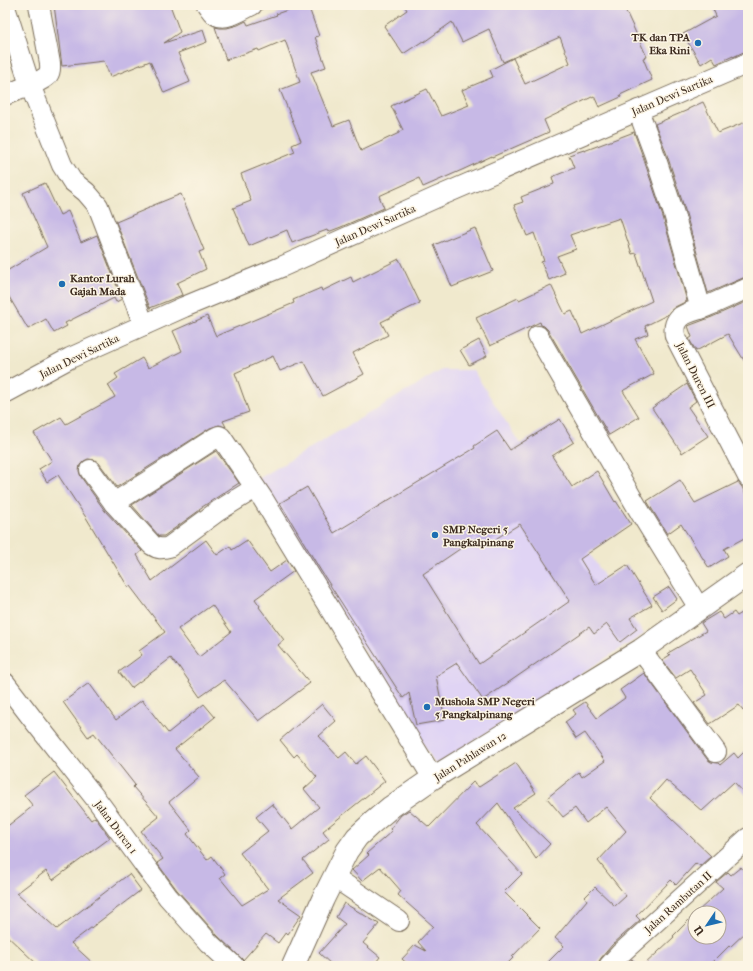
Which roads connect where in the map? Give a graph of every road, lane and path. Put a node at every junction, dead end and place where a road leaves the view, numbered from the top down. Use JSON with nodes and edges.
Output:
{"nodes":[{"id":1,"x":39,"y":5,"type":"edge"},
{"id":2,"x":207,"y":5,"type":"edge"},
{"id":3,"x":252,"y":5,"type":"edge"},
{"id":4,"x":5,"y":7,"type":"edge"},
{"id":5,"x":748,"y":63,"type":"edge"},
{"id":6,"x":30,"y":86,"type":"junction"},
{"id":7,"x":5,"y":95,"type":"edge"},
{"id":8,"x":638,"y":110,"type":"junction"},
{"id":9,"x":748,"y":288,"type":"edge"},
{"id":10,"x":701,"y":309,"type":"junction"},
{"id":11,"x":144,"y":325,"type":"junction"},
{"id":12,"x":538,"y":336,"type":"dead end"},
{"id":13,"x":5,"y":393,"type":"edge"},
{"id":14,"x":90,"y":470,"type":"dead end"},
{"id":15,"x":748,"y":477,"type":"edge"},
{"id":16,"x":255,"y":488,"type":"junction"},
{"id":17,"x":114,"y":503,"type":"junction"},
{"id":18,"x":746,"y":580,"type":"edge"},
{"id":19,"x":699,"y":608,"type":"junction"},
{"id":20,"x":641,"y":650,"type":"junction"},
{"id":21,"x":5,"y":683,"type":"edge"},
{"id":22,"x":716,"y":752,"type":"dead end"},
{"id":23,"x":433,"y":778,"type":"junction"},
{"id":24,"x":748,"y":838,"type":"edge"},
{"id":25,"x":334,"y":877,"type":"junction"},
{"id":26,"x":399,"y":921,"type":"dead end"},
{"id":27,"x":234,"y":966,"type":"edge"},
{"id":28,"x":293,"y":966,"type":"edge"},
{"id":29,"x":609,"y":966,"type":"edge"}],
"edges":[{"from":1,"to":6,"type":"street"},
{"from":2,"to":3,"type":"street"},
{"from":4,"to":6,"type":"street"},
{"from":5,"to":8,"type":"street","name":"Jalan Dewi Sartika"},
{"from":6,"to":7,"type":"street"},
{"from":6,"to":11,"type":"street"},
{"from":8,"to":10,"type":"street"},
{"from":8,"to":11,"type":"street","name":"Jalan Dewi Sartika"},
{"from":9,"to":10,"type":"street","name":"Jalan Duren III"},
{"from":10,"to":15,"type":"street","name":"Jalan Duren III"},
{"from":11,"to":13,"type":"street","name":"Jalan Dewi Sartika"},
{"from":12,"to":19,"type":"street"},
{"from":14,"to":17,"type":"street"},
{"from":16,"to":17,"type":"street"},
{"from":16,"to":17,"type":"street"},
{"from":16,"to":23,"type":"street"},
{"from":18,"to":19,"type":"main road","name":"Jalan Pahlawan 12"},
{"from":19,"to":20,"type":"main road","name":"Jalan Pahlawan 12"},
{"from":20,"to":22,"type":"street"},
{"from":20,"to":23,"type":"main road","name":"Jalan Pahlawan 12"},
{"from":21,"to":27,"type":"street","name":"Jalan Duren 1"},
{"from":23,"to":25,"type":"main road","name":"Jalan Pahlawan 12"},
{"from":24,"to":29,"type":"street","name":"Jalan Rambutan II"},
{"from":25,"to":26,"type":"street"},
{"from":25,"to":28,"type":"main road","name":"Jalan Pahlawan 12"}]}
